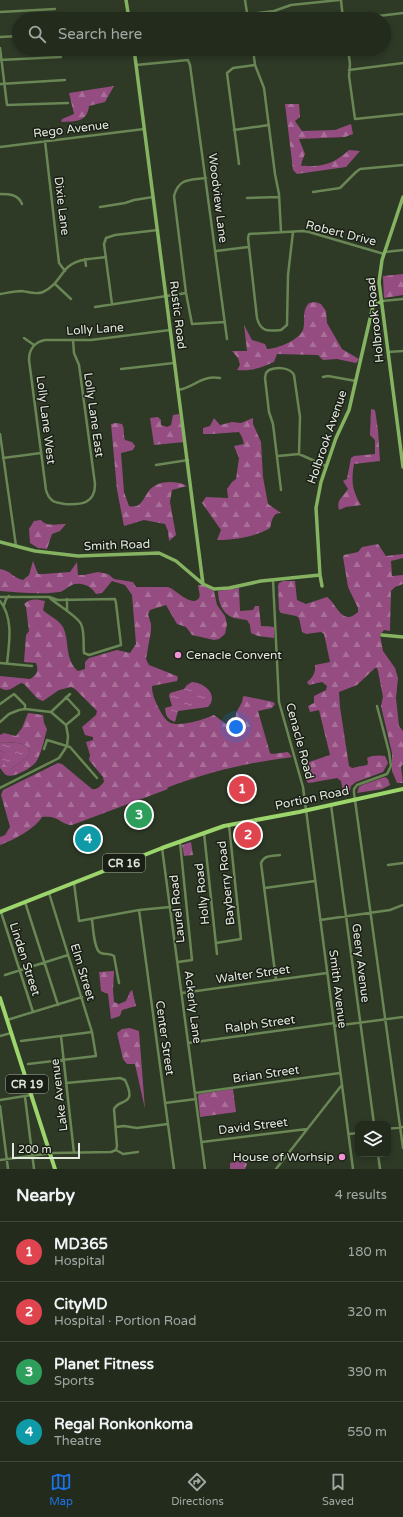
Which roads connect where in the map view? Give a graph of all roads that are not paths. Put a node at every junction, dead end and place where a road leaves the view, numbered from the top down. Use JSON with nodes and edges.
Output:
{"nodes":[{"id":1,"x":126,"y":0,"type":"edge"},
{"id":2,"x":245,"y":0,"type":"edge"},
{"id":3,"x":340,"y":0,"type":"edge"},
{"id":4,"x":55,"y":9,"type":"dead end"},
{"id":5,"x":0,"y":12,"type":"edge"},
{"id":6,"x":128,"y":12,"type":"edge"},
{"id":7,"x":247,"y":12,"type":"edge"},
{"id":8,"x":267,"y":12,"type":"edge"},
{"id":9,"x":342,"y":12,"type":"edge"},
{"id":10,"x":403,"y":13,"type":"edge"},
{"id":11,"x":391,"y":14,"type":"edge"},
{"id":12,"x":12,"y":36,"type":"edge"},
{"id":13,"x":0,"y":37,"type":"edge"},
{"id":14,"x":0,"y":48,"type":"edge"},
{"id":15,"x":135,"y":56,"type":"edge"},
{"id":16,"x":254,"y":56,"type":"edge"},
{"id":17,"x":349,"y":56,"type":"edge"},
{"id":18,"x":61,"y":57,"type":"dead end"},
{"id":19,"x":1,"y":60,"type":"edge"},
{"id":20,"x":403,"y":63,"type":"edge"},
{"id":21,"x":136,"y":65,"type":"junction"},
{"id":22,"x":255,"y":65,"type":"junction"},
{"id":23,"x":349,"y":70,"type":"junction"},
{"id":24,"x":65,"y":80,"type":"dead end"},
{"id":25,"x":4,"y":83,"type":"junction"},
{"id":26,"x":0,"y":84,"type":"edge"},
{"id":27,"x":68,"y":103,"type":"dead end"},
{"id":28,"x":403,"y":114,"type":"edge"},
{"id":29,"x":269,"y":124,"type":"junction"},
{"id":30,"x":145,"y":129,"type":"junction"},
{"id":31,"x":234,"y":130,"type":"junction"},
{"id":32,"x":45,"y":142,"type":"junction"},
{"id":33,"x":0,"y":147,"type":"edge"},
{"id":34,"x":239,"y":164,"type":"dead end"},
{"id":35,"x":403,"y":165,"type":"edge"},
{"id":36,"x":206,"y":178,"type":"junction"},
{"id":37,"x":313,"y":192,"type":"dead end"},
{"id":38,"x":0,"y":194,"type":"edge"},
{"id":39,"x":154,"y":197,"type":"junction"},
{"id":40,"x":279,"y":197,"type":"junction"},
{"id":41,"x":246,"y":198,"type":"dead end"},
{"id":42,"x":403,"y":199,"type":"edge"},
{"id":43,"x":22,"y":204,"type":"dead end"},
{"id":44,"x":100,"y":207,"type":"dead end"},
{"id":45,"x":158,"y":230,"type":"junction"},
{"id":46,"x":281,"y":232,"type":"junction"},
{"id":47,"x":293,"y":232,"type":"junction"},
{"id":48,"x":248,"y":247,"type":"junction"},
{"id":49,"x":403,"y":250,"type":"edge"},
{"id":50,"x":216,"y":251,"type":"junction"},
{"id":51,"x":384,"y":253,"type":"junction"},
{"id":52,"x":106,"y":257,"type":"junction"},
{"id":53,"x":85,"y":260,"type":"junction"},
{"id":54,"x":86,"y":266,"type":"dead end"},
{"id":55,"x":65,"y":270,"type":"junction"},
{"id":56,"x":55,"y":284,"type":"junction"},
{"id":57,"x":186,"y":293,"type":"junction"},
{"id":58,"x":0,"y":294,"type":"edge"},
{"id":59,"x":166,"y":296,"type":"junction"},
{"id":60,"x":71,"y":299,"type":"dead end"},
{"id":61,"x":403,"y":299,"type":"edge"},
{"id":62,"x":382,"y":301,"type":"junction"},
{"id":63,"x":112,"y":304,"type":"junction"},
{"id":64,"x":95,"y":307,"type":"dead end"},
{"id":65,"x":225,"y":322,"type":"junction"},
{"id":66,"x":170,"y":330,"type":"junction"},
{"id":67,"x":24,"y":338,"type":"dead end"},
{"id":68,"x":228,"y":339,"type":"dead end"},
{"id":69,"x":73,"y":340,"type":"junction"},
{"id":70,"x":34,"y":345,"type":"junction"},
{"id":71,"x":403,"y":351,"type":"edge"},
{"id":72,"x":388,"y":352,"type":"junction"},
{"id":73,"x":174,"y":363,"type":"junction"},
{"id":74,"x":121,"y":369,"type":"dead end"},
{"id":75,"x":323,"y":377,"type":"dead end"},
{"id":76,"x":220,"y":378,"type":"dead end"},
{"id":77,"x":356,"y":381,"type":"junction"},
{"id":78,"x":178,"y":390,"type":"junction"},
{"id":79,"x":0,"y":434,"type":"edge"},
{"id":80,"x":41,"y":453,"type":"junction"},
{"id":81,"x":299,"y":454,"type":"junction"},
{"id":82,"x":278,"y":456,"type":"junction"},
{"id":83,"x":3,"y":458,"type":"junction"},
{"id":84,"x":188,"y":460,"type":"junction"},
{"id":85,"x":156,"y":465,"type":"dead end"},
{"id":86,"x":326,"y":466,"type":"junction"},
{"id":87,"x":403,"y":467,"type":"edge"},
{"id":88,"x":281,"y":490,"type":"dead end"},
{"id":89,"x":50,"y":498,"type":"junction"},
{"id":90,"x":46,"y":501,"type":"dead end"},
{"id":91,"x":0,"y":542,"type":"edge"},
{"id":92,"x":16,"y":546,"type":"junction"},
{"id":93,"x":320,"y":575,"type":"junction"},
{"id":94,"x":273,"y":580,"type":"junction"},
{"id":95,"x":203,"y":584,"type":"junction"},
{"id":96,"x":322,"y":586,"type":"dead end"},
{"id":97,"x":10,"y":596,"type":"junction"},
{"id":98,"x":0,"y":597,"type":"edge"},
{"id":99,"x":49,"y":597,"type":"junction"},
{"id":100,"x":67,"y":599,"type":"junction"},
{"id":101,"x":0,"y":601,"type":"edge"},
{"id":102,"x":4,"y":606,"type":"junction"},
{"id":103,"x":67,"y":610,"type":"junction"},
{"id":104,"x":382,"y":635,"type":"dead end"},
{"id":105,"x":403,"y":637,"type":"edge"},
{"id":106,"x":0,"y":663,"type":"edge"},
{"id":107,"x":7,"y":664,"type":"junction"},
{"id":108,"x":32,"y":666,"type":"dead end"},
{"id":109,"x":70,"y":694,"type":"dead end"},
{"id":110,"x":66,"y":697,"type":"junction"},
{"id":111,"x":0,"y":704,"type":"edge"},
{"id":112,"x":377,"y":706,"type":"dead end"},
{"id":113,"x":25,"y":709,"type":"junction"},
{"id":114,"x":51,"y":712,"type":"junction"},
{"id":115,"x":0,"y":722,"type":"edge"},
{"id":116,"x":66,"y":725,"type":"junction"},
{"id":117,"x":67,"y":746,"type":"junction"},
{"id":118,"x":44,"y":749,"type":"dead end"},
{"id":119,"x":97,"y":778,"type":"dead end"},
{"id":120,"x":0,"y":788,"type":"edge"},
{"id":121,"x":403,"y":790,"type":"edge"},
{"id":122,"x":355,"y":800,"type":"junction"},
{"id":123,"x":331,"y":805,"type":"junction"},
{"id":124,"x":306,"y":810,"type":"junction"},
{"id":125,"x":229,"y":825,"type":"junction"},
{"id":126,"x":204,"y":832,"type":"junction"},
{"id":127,"x":180,"y":842,"type":"junction"},
{"id":128,"x":162,"y":848,"type":"junction"},
{"id":129,"x":280,"y":855,"type":"dead end"},
{"id":130,"x":403,"y":863,"type":"edge"},
{"id":131,"x":388,"y":865,"type":"dead end"},
{"id":132,"x":315,"y":880,"type":"junction"},
{"id":133,"x":74,"y":883,"type":"junction"},
{"id":134,"x":265,"y":888,"type":"junction"},
{"id":135,"x":49,"y":893,"type":"junction"},
{"id":136,"x":25,"y":902,"type":"junction"},
{"id":137,"x":403,"y":905,"type":"edge"},
{"id":138,"x":170,"y":907,"type":"junction"},
{"id":139,"x":138,"y":910,"type":"junction"},
{"id":140,"x":0,"y":912,"type":"edge"},
{"id":141,"x":371,"y":913,"type":"junction"},
{"id":142,"x":346,"y":916,"type":"junction"},
{"id":143,"x":92,"y":919,"type":"junction"},
{"id":144,"x":320,"y":920,"type":"junction"},
{"id":145,"x":216,"y":943,"type":"junction"},
{"id":146,"x":217,"y":954,"type":"dead end"},
{"id":147,"x":68,"y":955,"type":"junction"},
{"id":148,"x":178,"y":962,"type":"junction"},
{"id":149,"x":44,"y":963,"type":"junction"},
{"id":150,"x":20,"y":970,"type":"junction"},
{"id":151,"x":327,"y":973,"type":"junction"},
{"id":152,"x":5,"y":975,"type":"dead end"},
{"id":153,"x":276,"y":980,"type":"junction"},
{"id":154,"x":119,"y":983,"type":"dead end"},
{"id":155,"x":182,"y":993,"type":"junction"},
{"id":156,"x":82,"y":997,"type":"junction"},
{"id":157,"x":0,"y":998,"type":"edge"},
{"id":158,"x":58,"y":1005,"type":"junction"},
{"id":159,"x":33,"y":1012,"type":"junction"},
{"id":160,"x":403,"y":1017,"type":"edge"},
{"id":161,"x":7,"y":1020,"type":"junction"},
{"id":162,"x":385,"y":1020,"type":"junction"},
{"id":163,"x":360,"y":1023,"type":"junction"},
{"id":164,"x":334,"y":1025,"type":"junction"},
{"id":165,"x":92,"y":1032,"type":"junction"},
{"id":166,"x":11,"y":1033,"type":"junction"},
{"id":167,"x":0,"y":1036,"type":"edge"},
{"id":168,"x":61,"y":1036,"type":"junction"},
{"id":169,"x":21,"y":1041,"type":"dead end"},
{"id":170,"x":188,"y":1043,"type":"junction"},
{"id":171,"x":63,"y":1060,"type":"junction"},
{"id":172,"x":28,"y":1064,"type":"dead end"},
{"id":173,"x":340,"y":1073,"type":"junction"},
{"id":174,"x":66,"y":1083,"type":"junction"},
{"id":175,"x":342,"y":1085,"type":"junction"},
{"id":176,"x":195,"y":1093,"type":"junction"},
{"id":177,"x":31,"y":1095,"type":"junction"},
{"id":178,"x":25,"y":1097,"type":"junction"},
{"id":179,"x":196,"y":1099,"type":"junction"},
{"id":180,"x":0,"y":1100,"type":"edge"},
{"id":181,"x":165,"y":1103,"type":"junction"},
{"id":182,"x":0,"y":1106,"type":"edge"},
{"id":183,"x":374,"y":1121,"type":"edge"},
{"id":184,"x":168,"y":1124,"type":"junction"},
{"id":185,"x":116,"y":1127,"type":"junction"},
{"id":186,"x":402,"y":1127,"type":"edge"},
{"id":187,"x":307,"y":1129,"type":"junction"},
{"id":188,"x":391,"y":1129,"type":"edge"},
{"id":189,"x":355,"y":1133,"type":"edge"},
{"id":190,"x":349,"y":1134,"type":"junction"},
{"id":191,"x":202,"y":1142,"type":"junction"},
{"id":192,"x":403,"y":1148,"type":"edge"},
{"id":193,"x":116,"y":1150,"type":"junction"},
{"id":194,"x":138,"y":1152,"type":"dead end"},
{"id":195,"x":50,"y":1153,"type":"junction"},
{"id":196,"x":74,"y":1153,"type":"junction"},
{"id":197,"x":32,"y":1155,"type":"junction"},
{"id":198,"x":378,"y":1157,"type":"edge"},
{"id":199,"x":7,"y":1159,"type":"junction"},
{"id":200,"x":0,"y":1160,"type":"edge"},
{"id":201,"x":8,"y":1169,"type":"edge"},
{"id":202,"x":34,"y":1169,"type":"edge"},
{"id":203,"x":55,"y":1169,"type":"edge"},
{"id":204,"x":174,"y":1169,"type":"edge"},
{"id":205,"x":205,"y":1169,"type":"edge"},
{"id":206,"x":276,"y":1169,"type":"edge"},
{"id":207,"x":353,"y":1169,"type":"edge"},
{"id":208,"x":380,"y":1169,"type":"edge"}],
"edges":[{"from":1,"to":6,"type":"street"},
{"from":2,"to":7,"type":"street"},
{"from":3,"to":8,"type":"street"},
{"from":3,"to":9,"type":"street"},
{"from":4,"to":5,"type":"street"},
{"from":10,"to":11,"type":"street"},
{"from":12,"to":13,"type":"street"},
{"from":14,"to":19,"type":"street"},
{"from":15,"to":21,"type":"street","name":"Rustic Road"},
{"from":16,"to":22,"type":"street"},
{"from":17,"to":23,"type":"street"},
{"from":18,"to":19,"type":"street"},
{"from":19,"to":25,"type":"street"},
{"from":20,"to":23,"type":"street"},
{"from":21,"to":30,"type":"street","name":"Rustic Road"},
{"from":21,"to":36,"type":"street","name":"Woodview Lane"},
{"from":22,"to":29,"type":"street"},
{"from":22,"to":31,"type":"street"},
{"from":23,"to":28,"type":"street"},
{"from":24,"to":25,"type":"street"},
{"from":25,"to":26,"type":"street"},
{"from":25,"to":27,"type":"street"},
{"from":29,"to":31,"type":"street"},
{"from":29,"to":40,"type":"street"},
{"from":30,"to":32,"type":"street","name":"Rego Avenue"},
{"from":30,"to":39,"type":"street","name":"Rustic Road"},
{"from":31,"to":34,"type":"street"},
{"from":32,"to":33,"type":"street","name":"Rego Avenue"},
{"from":32,"to":55,"type":"street","name":"Dixie Lane"},
{"from":35,"to":37,"type":"street"},
{"from":36,"to":50,"type":"street","name":"Woodview Lane"},
{"from":36,"to":57,"type":"street"},
{"from":38,"to":43,"type":"street"},
{"from":39,"to":44,"type":"street"},
{"from":39,"to":45,"type":"street","name":"Rustic Road"},
{"from":40,"to":41,"type":"street"},
{"from":40,"to":46,"type":"street"},
{"from":42,"to":51,"type":"street","name":"Holbrook Road"},
{"from":45,"to":52,"type":"street"},
{"from":45,"to":59,"type":"street","name":"Rustic Road"},
{"from":46,"to":47,"type":"street"},
{"from":46,"to":48,"type":"street"},
{"from":47,"to":48,"type":"street","name":"Robert Drive"},
{"from":47,"to":51,"type":"street","name":"Robert Drive"},
{"from":48,"to":50,"type":"street"},
{"from":49,"to":51,"type":"street"},
{"from":50,"to":65,"type":"street","name":"Woodview Lane"},
{"from":51,"to":62,"type":"street","name":"Holbrook Road"},
{"from":52,"to":53,"type":"street"},
{"from":52,"to":63,"type":"street"},
{"from":53,"to":54,"type":"street"},
{"from":53,"to":55,"type":"street"},
{"from":55,"to":56,"type":"street"},
{"from":56,"to":58,"type":"street"},
{"from":56,"to":60,"type":"street"},
{"from":57,"to":59,"type":"street"},
{"from":57,"to":65,"type":"street"},
{"from":59,"to":63,"type":"street"},
{"from":59,"to":66,"type":"street","name":"Rustic Road"},
{"from":61,"to":62,"type":"street"},
{"from":62,"to":72,"type":"street","name":"Holbrook Road"},
{"from":62,"to":77,"type":"street","name":"Holbrook Avenue"},
{"from":63,"to":64,"type":"street"},
{"from":65,"to":68,"type":"street","name":"Woodview Lane"},
{"from":66,"to":69,"type":"street","name":"Lolly Lane"},
{"from":66,"to":73,"type":"street","name":"Rustic Road"},
{"from":67,"to":70,"type":"street"},
{"from":69,"to":70,"type":"street","name":"Lolly Lane"},
{"from":69,"to":89,"type":"street","name":"Lolly Lane East"},
{"from":70,"to":80,"type":"street","name":"Lolly Lane West"},
{"from":71,"to":72,"type":"street"},
{"from":72,"to":87,"type":"street","name":"Holbrook Road"},
{"from":73,"to":74,"type":"street"},
{"from":73,"to":78,"type":"street","name":"Rustic Road"},
{"from":75,"to":77,"type":"street"},
{"from":76,"to":78,"type":"street"},
{"from":77,"to":86,"type":"street","name":"Holbrook Avenue"},
{"from":78,"to":84,"type":"street","name":"Rustic Road"},
{"from":79,"to":83,"type":"street"},
{"from":80,"to":83,"type":"street"},
{"from":80,"to":89,"type":"street","name":"Lolly Lane West"},
{"from":81,"to":82,"type":"street"},
{"from":81,"to":82,"type":"street"},
{"from":81,"to":86,"type":"street"},
{"from":82,"to":88,"type":"street"},
{"from":83,"to":92,"type":"street"},
{"from":84,"to":85,"type":"street"},
{"from":84,"to":95,"type":"street","name":"Rustic Road"},
{"from":86,"to":93,"type":"street","name":"Holbrook Avenue"},
{"from":89,"to":90,"type":"street"},
{"from":91,"to":92,"type":"street","name":"Smith Road"},
{"from":92,"to":95,"type":"street","name":"Smith Road"},
{"from":93,"to":94,"type":"street","name":"Smith Road"},
{"from":93,"to":96,"type":"street","name":"Holbrook Avenue"},
{"from":94,"to":95,"type":"street","name":"Smith Road"},
{"from":94,"to":124,"type":"street","name":"Cenacle Road"},
{"from":97,"to":98,"type":"street"},
{"from":97,"to":99,"type":"street"},
{"from":97,"to":102,"type":"street"},
{"from":99,"to":100,"type":"street"},
{"from":99,"to":103,"type":"street"},
{"from":100,"to":103,"type":"street"},
{"from":100,"to":103,"type":"street"},
{"from":101,"to":102,"type":"street"},
{"from":102,"to":107,"type":"street"},
{"from":104,"to":105,"type":"street"},
{"from":106,"to":107,"type":"street"},
{"from":107,"to":108,"type":"street"},
{"from":109,"to":110,"type":"street"},
{"from":110,"to":114,"type":"street"},
{"from":110,"to":116,"type":"street"},
{"from":111,"to":113,"type":"street"},
{"from":112,"to":122,"type":"street"},
{"from":113,"to":114,"type":"street"},
{"from":113,"to":115,"type":"street"},
{"from":114,"to":116,"type":"street"},
{"from":116,"to":117,"type":"street"},
{"from":117,"to":118,"type":"street"},
{"from":117,"to":119,"type":"street"},
{"from":117,"to":120,"type":"street"},
{"from":121,"to":122,"type":"main road","name":"Portion Road","number":"CR 16"},
{"from":122,"to":123,"type":"main road","name":"Portion Road","number":"CR 16"},
{"from":122,"to":141,"type":"street"},
{"from":123,"to":124,"type":"main road","name":"Portion Road","number":"CR 16"},
{"from":123,"to":142,"type":"street","name":"Geery Avenue"},
{"from":124,"to":125,"type":"main road","name":"Portion Road","number":"CR 16"},
{"from":124,"to":132,"type":"street","name":"Smith Avenue"},
{"from":125,"to":126,"type":"main road","name":"Portion Road","number":"CR 16"},
{"from":125,"to":145,"type":"street","name":"Bayberry Road"},
{"from":126,"to":127,"type":"main road","name":"Portion Road","number":"CR 16"},
{"from":126,"to":145,"type":"street","name":"Holly Road"},
{"from":127,"to":128,"type":"main road","name":"Portion Road","number":"CR 16"},
{"from":127,"to":148,"type":"street","name":"Laurel Road"},
{"from":128,"to":133,"type":"main road","name":"Portion Road","number":"CR 16"},
{"from":128,"to":138,"type":"street","name":"Ackerly Lane"},
{"from":129,"to":134,"type":"street"},
{"from":130,"to":131,"type":"street"},
{"from":132,"to":134,"type":"street"},
{"from":132,"to":144,"type":"street","name":"Smith Avenue"},
{"from":133,"to":135,"type":"main road","name":"Portion Road","number":"CR 16"},
{"from":133,"to":143,"type":"street"},
{"from":134,"to":153,"type":"street"},
{"from":135,"to":136,"type":"main road","name":"Portion Road","number":"CR 16"},
{"from":135,"to":147,"type":"street","name":"Elm Street"},
{"from":136,"to":140,"type":"main road","name":"Portion Road","number":"CR 16"},
{"from":136,"to":149,"type":"street"},
{"from":137,"to":141,"type":"street"},
{"from":138,"to":139,"type":"street"},
{"from":138,"to":148,"type":"street","name":"Ackerly Lane"},
{"from":139,"to":143,"type":"street"},
{"from":139,"to":181,"type":"street","name":"Center Street"},
{"from":140,"to":150,"type":"street","name":"Linden Street"},
{"from":141,"to":142,"type":"street"},
{"from":141,"to":162,"type":"street"},
{"from":142,"to":144,"type":"street"},
{"from":142,"to":163,"type":"street","name":"Geery Avenue"},
{"from":143,"to":154,"type":"street"},
{"from":144,"to":151,"type":"street","name":"Smith Avenue"},
{"from":145,"to":146,"type":"street","name":"Holly Road"},
{"from":147,"to":149,"type":"street"},
{"from":147,"to":156,"type":"street","name":"Elm Street"},
{"from":148,"to":155,"type":"street","name":"Ackerly Lane"},
{"from":149,"to":150,"type":"street"},
{"from":149,"to":158,"type":"street"},
{"from":150,"to":152,"type":"street"},
{"from":150,"to":159,"type":"street","name":"Linden Street"},
{"from":151,"to":153,"type":"street","name":"Walter Street"},
{"from":151,"to":164,"type":"street","name":"Smith Avenue"},
{"from":153,"to":155,"type":"street","name":"Walter Street"},
{"from":155,"to":170,"type":"street","name":"Ackerly Lane"},
{"from":156,"to":158,"type":"street"},
{"from":156,"to":165,"type":"street","name":"Elm Street"},
{"from":157,"to":161,"type":"main road","number":"CR 19"},
{"from":158,"to":159,"type":"street"},
{"from":159,"to":161,"type":"street"},
{"from":160,"to":162,"type":"street","name":"Ralph Street"},
{"from":161,"to":166,"type":"main road","number":"CR 19"},
{"from":162,"to":163,"type":"street","name":"Ralph Street"},
{"from":162,"to":186,"type":"street"},
{"from":163,"to":164,"type":"street","name":"Ralph Street"},
{"from":163,"to":183,"type":"street","name":"Geery Avenue"},
{"from":164,"to":170,"type":"street","name":"Ralph Street"},
{"from":164,"to":173,"type":"street","name":"Smith Avenue"},
{"from":165,"to":168,"type":"street"},
{"from":165,"to":171,"type":"street","name":"Elm Street"},
{"from":166,"to":167,"type":"street"},
{"from":166,"to":177,"type":"main road","number":"CR 19"},
{"from":168,"to":169,"type":"street"},
{"from":168,"to":171,"type":"street","name":"Lake Avenue"},
{"from":170,"to":176,"type":"street","name":"Ackerly Lane"},
{"from":171,"to":172,"type":"street"},
{"from":171,"to":174,"type":"street","name":"Lake Avenue"},
{"from":173,"to":175,"type":"street","name":"Smith Avenue"},
{"from":173,"to":176,"type":"street","name":"Brian Street"},
{"from":174,"to":185,"type":"street"},
{"from":174,"to":196,"type":"street","name":"Lake Avenue"},
{"from":175,"to":187,"type":"street"},
{"from":175,"to":190,"type":"street","name":"Smith Avenue"},
{"from":176,"to":179,"type":"street","name":"Ackerly Lane"},
{"from":177,"to":178,"type":"street"},
{"from":177,"to":195,"type":"main road","number":"CR 19"},
{"from":178,"to":180,"type":"street"},
{"from":178,"to":197,"type":"street"},
{"from":179,"to":181,"type":"street"},
{"from":179,"to":191,"type":"street","name":"Ackerly Lane"},
{"from":181,"to":184,"type":"street","name":"Center Street"},
{"from":182,"to":199,"type":"street"},
{"from":184,"to":185,"type":"street"},
{"from":184,"to":204,"type":"street","name":"Center Street"},
{"from":185,"to":193,"type":"street"},
{"from":186,"to":188,"type":"street"},
{"from":186,"to":192,"type":"street"},
{"from":187,"to":191,"type":"street","name":"David Street"},
{"from":187,"to":206,"type":"street"},
{"from":189,"to":190,"type":"street"},
{"from":190,"to":207,"type":"street","name":"Smith Avenue"},
{"from":191,"to":205,"type":"street","name":"Ackerly Lane"},
{"from":193,"to":194,"type":"street"},
{"from":193,"to":196,"type":"street"},
{"from":195,"to":196,"type":"street"},
{"from":195,"to":197,"type":"street"},
{"from":195,"to":203,"type":"main road","number":"CR 19"},
{"from":197,"to":199,"type":"street"},
{"from":197,"to":202,"type":"street"},
{"from":198,"to":208,"type":"street"},
{"from":199,"to":200,"type":"street"},
{"from":199,"to":201,"type":"street"}]}
